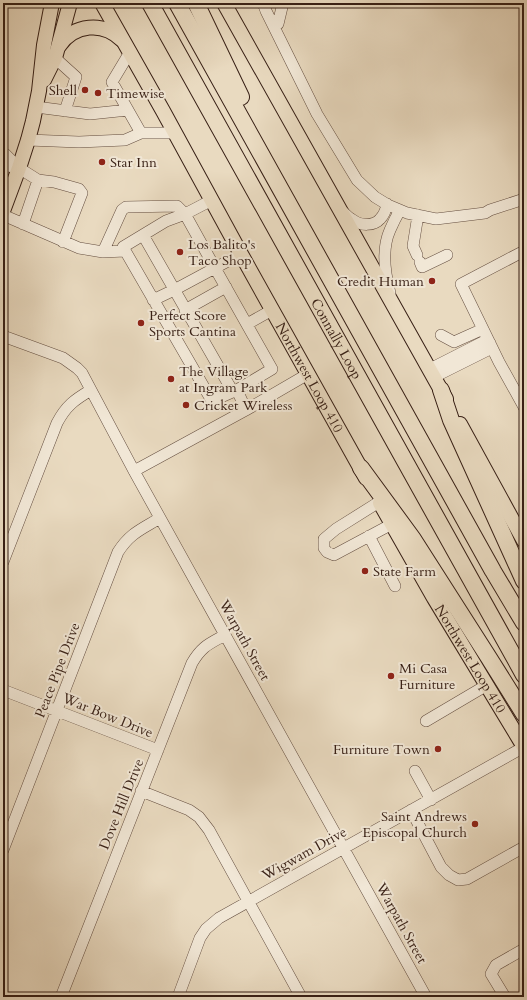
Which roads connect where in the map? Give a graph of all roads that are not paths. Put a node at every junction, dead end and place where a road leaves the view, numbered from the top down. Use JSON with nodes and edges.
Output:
{"nodes":[{"id":1,"x":52,"y":3,"type":"edge"},
{"id":2,"x":70,"y":3,"type":"edge"},
{"id":3,"x":102,"y":3,"type":"edge"},
{"id":4,"x":150,"y":3,"type":"edge"},
{"id":5,"x":177,"y":3,"type":"edge"},
{"id":6,"x":196,"y":3,"type":"edge"},
{"id":7,"x":224,"y":3,"type":"edge"},
{"id":8,"x":283,"y":3,"type":"edge"},
{"id":9,"x":265,"y":6,"type":"edge"},
{"id":10,"x":274,"y":26,"type":"junction"},
{"id":11,"x":127,"y":48,"type":"junction"},
{"id":12,"x":56,"y":53,"type":"junction"},
{"id":13,"x":39,"y":91,"type":"junction"},
{"id":14,"x":36,"y":107,"type":"junction"},
{"id":15,"x":128,"y":110,"type":"junction"},
{"id":16,"x":65,"y":111,"type":"junction"},
{"id":17,"x":141,"y":133,"type":"junction"},
{"id":18,"x":175,"y":133,"type":"junction"},
{"id":19,"x":28,"y":140,"type":"junction"},
{"id":20,"x":3,"y":154,"type":"edge"},
{"id":21,"x":3,"y":165,"type":"edge"},
{"id":22,"x":19,"y":168,"type":"junction"},
{"id":23,"x":271,"y":172,"type":"junction"},
{"id":24,"x":38,"y":180,"type":"junction"},
{"id":25,"x":524,"y":199,"type":"edge"},
{"id":26,"x":212,"y":200,"type":"junction"},
{"id":27,"x":387,"y":204,"type":"junction"},
{"id":28,"x":339,"y":209,"type":"junction"},
{"id":29,"x":400,"y":210,"type":"junction"},
{"id":30,"x":3,"y":211,"type":"edge"},
{"id":31,"x":185,"y":214,"type":"junction"},
{"id":32,"x":3,"y":215,"type":"edge"},
{"id":33,"x":418,"y":215,"type":"junction"},
{"id":34,"x":23,"y":224,"type":"junction"},
{"id":35,"x":143,"y":235,"type":"junction"},
{"id":36,"x":64,"y":242,"type":"junction"},
{"id":37,"x":125,"y":250,"type":"junction"},
{"id":38,"x":524,"y":251,"type":"edge"},
{"id":39,"x":103,"y":252,"type":"junction"},
{"id":40,"x":241,"y":254,"type":"junction"},
{"id":41,"x":447,"y":256,"type":"dead end"},
{"id":42,"x":215,"y":268,"type":"junction"},
{"id":43,"x":226,"y":287,"type":"junction"},
{"id":44,"x":174,"y":290,"type":"junction"},
{"id":45,"x":153,"y":300,"type":"junction"},
{"id":46,"x":395,"y":307,"type":"junction"},
{"id":47,"x":185,"y":310,"type":"junction"},
{"id":48,"x":272,"y":310,"type":"junction"},
{"id":49,"x":247,"y":324,"type":"junction"},
{"id":50,"x":483,"y":329,"type":"junction"},
{"id":51,"x":441,"y":335,"type":"dead end"},
{"id":52,"x":3,"y":336,"type":"edge"},
{"id":53,"x":490,"y":343,"type":"junction"},
{"id":54,"x":308,"y":374,"type":"junction"},
{"id":55,"x":435,"y":379,"type":"junction"},
{"id":56,"x":91,"y":390,"type":"junction"},
{"id":57,"x":235,"y":391,"type":"junction"},
{"id":58,"x":524,"y":407,"type":"edge"},
{"id":59,"x":246,"y":410,"type":"junction"},
{"id":60,"x":361,"y":468,"type":"junction"},
{"id":61,"x":134,"y":471,"type":"junction"},
{"id":62,"x":379,"y":502,"type":"junction"},
{"id":63,"x":160,"y":518,"type":"junction"},
{"id":64,"x":392,"y":524,"type":"junction"},
{"id":65,"x":369,"y":536,"type":"junction"},
{"id":66,"x":524,"y":541,"type":"edge"},
{"id":67,"x":3,"y":562,"type":"edge"},
{"id":68,"x":524,"y":581,"type":"edge"},
{"id":69,"x":395,"y":586,"type":"dead end"},
{"id":70,"x":524,"y":623,"type":"edge"},
{"id":71,"x":225,"y":635,"type":"junction"},
{"id":72,"x":524,"y":675,"type":"edge"},
{"id":73,"x":487,"y":685,"type":"junction"},
{"id":74,"x":3,"y":690,"type":"edge"},
{"id":75,"x":57,"y":711,"type":"junction"},
{"id":76,"x":524,"y":714,"type":"edge"},
{"id":77,"x":426,"y":721,"type":"dead end"},
{"id":78,"x":524,"y":747,"type":"edge"},
{"id":79,"x":158,"y":750,"type":"junction"},
{"id":80,"x":415,"y":771,"type":"dead end"},
{"id":81,"x":141,"y":791,"type":"junction"},
{"id":82,"x":431,"y":800,"type":"junction"},
{"id":83,"x":411,"y":810,"type":"junction"},
{"id":84,"x":524,"y":847,"type":"edge"},
{"id":85,"x":343,"y":849,"type":"junction"},
{"id":86,"x":3,"y":850,"type":"edge"},
{"id":87,"x":248,"y":901,"type":"junction"},
{"id":88,"x":524,"y":949,"type":"edge"},
{"id":89,"x":61,"y":997,"type":"edge"},
{"id":90,"x":178,"y":997,"type":"edge"},
{"id":91,"x":301,"y":997,"type":"edge"},
{"id":92,"x":426,"y":997,"type":"edge"},
{"id":93,"x":505,"y":997,"type":"edge"}],
"edges":[{"from":1,"to":13,"type":"main road"},
{"from":2,"to":12,"type":"main road"},
{"from":3,"to":11,"type":"main road","name":"Northwest Loop 410"},
{"from":4,"to":72,"type":"highway","name":"Connally Loop"},
{"from":5,"to":23,"type":"highway","name":"Connally Loop"},
{"from":6,"to":23,"type":"highway"},
{"from":7,"to":28,"type":"main road"},
{"from":8,"to":10,"type":"street"},
{"from":9,"to":10,"type":"street"},
{"from":10,"to":27,"type":"street"},
{"from":11,"to":12,"type":"main road"},
{"from":11,"to":15,"type":"street"},
{"from":11,"to":18,"type":"main road","name":"Northwest Loop 410"},
{"from":12,"to":13,"type":"main road"},
{"from":12,"to":16,"type":"street"},
{"from":13,"to":14,"type":"main road"},
{"from":14,"to":16,"type":"street"},
{"from":14,"to":19,"type":"main road"},
{"from":15,"to":16,"type":"street"},
{"from":15,"to":17,"type":"street"},
{"from":17,"to":18,"type":"street"},
{"from":17,"to":19,"type":"street"},
{"from":18,"to":26,"type":"main road","name":"Northwest Loop 410"},
{"from":19,"to":22,"type":"main road"},
{"from":20,"to":22,"type":"street"},
{"from":21,"to":22,"type":"street"},
{"from":22,"to":24,"type":"street"},
{"from":22,"to":30,"type":"main road"},
{"from":23,"to":70,"type":"highway","name":"Connally Loop"},
{"from":24,"to":34,"type":"street"},
{"from":24,"to":36,"type":"street"},
{"from":25,"to":33,"type":"street"},
{"from":26,"to":31,"type":"street"},
{"from":26,"to":40,"type":"main road","name":"Northwest Loop 410"},
{"from":27,"to":28,"type":"street"},
{"from":27,"to":29,"type":"street"},
{"from":28,"to":46,"type":"main road"},
{"from":29,"to":33,"type":"street"},
{"from":29,"to":46,"type":"street"},
{"from":31,"to":35,"type":"street"},
{"from":31,"to":39,"type":"street"},
{"from":31,"to":42,"type":"street"},
{"from":32,"to":34,"type":"street"},
{"from":33,"to":41,"type":"street"},
{"from":34,"to":36,"type":"street"},
{"from":35,"to":37,"type":"street"},
{"from":35,"to":44,"type":"street"},
{"from":36,"to":39,"type":"street"},
{"from":37,"to":39,"type":"street"},
{"from":37,"to":45,"type":"street"},
{"from":38,"to":50,"type":"street"},
{"from":40,"to":42,"type":"street"},
{"from":40,"to":48,"type":"main road","name":"Northwest Loop 410"},
{"from":42,"to":43,"type":"street"},
{"from":42,"to":44,"type":"street"},
{"from":43,"to":47,"type":"street"},
{"from":43,"to":49,"type":"street"},
{"from":44,"to":45,"type":"street"},
{"from":44,"to":47,"type":"street"},
{"from":45,"to":57,"type":"street"},
{"from":46,"to":55,"type":"main road"},
{"from":47,"to":57,"type":"street"},
{"from":48,"to":49,"type":"street"},
{"from":48,"to":54,"type":"main road","name":"Northwest Loop 410"},
{"from":49,"to":57,"type":"street"},
{"from":50,"to":51,"type":"street"},
{"from":50,"to":53,"type":"street"},
{"from":52,"to":56,"type":"street","name":"Warpath Street"},
{"from":53,"to":55,"type":"street"},
{"from":53,"to":58,"type":"street"},
{"from":54,"to":59,"type":"street"},
{"from":54,"to":60,"type":"main road","name":"Northwest Loop 410"},
{"from":55,"to":66,"type":"main road"},
{"from":55,"to":68,"type":"highway"},
{"from":56,"to":61,"type":"street","name":"Warpath Street"},
{"from":56,"to":67,"type":"street"},
{"from":57,"to":59,"type":"street"},
{"from":59,"to":61,"type":"street"},
{"from":60,"to":62,"type":"main road","name":"Northwest Loop 410"},
{"from":60,"to":76,"type":"highway"},
{"from":61,"to":63,"type":"street","name":"Warpath Street"},
{"from":62,"to":64,"type":"main road","name":"Northwest Loop 410"},
{"from":62,"to":65,"type":"street"},
{"from":63,"to":71,"type":"street","name":"Warpath Street"},
{"from":63,"to":75,"type":"street","name":"Peace Pipe Drive"},
{"from":64,"to":65,"type":"street"},
{"from":64,"to":73,"type":"main road","name":"Northwest Loop 410"},
{"from":65,"to":69,"type":"street"},
{"from":71,"to":79,"type":"street","name":"Dove Hill Drive"},
{"from":71,"to":85,"type":"street","name":"Warpath Street"},
{"from":73,"to":77,"type":"street"},
{"from":73,"to":78,"type":"main road","name":"Northwest Loop 410"},
{"from":74,"to":75,"type":"street","name":"War Bow Drive"},
{"from":75,"to":79,"type":"street","name":"War Bow Drive"},
{"from":75,"to":86,"type":"street","name":"Peace Pipe Drive"},
{"from":78,"to":82,"type":"street","name":"Wigwam Drive"},
{"from":79,"to":81,"type":"street","name":"Dove Hill Drive"},
{"from":80,"to":82,"type":"street"},
{"from":81,"to":87,"type":"street"},
{"from":81,"to":89,"type":"street","name":"Dove Hill Drive"},
{"from":82,"to":83,"type":"street","name":"Wigwam Drive"},
{"from":83,"to":84,"type":"street"},
{"from":83,"to":85,"type":"street","name":"Wigwam Drive"},
{"from":85,"to":87,"type":"street","name":"Wigwam Drive"},
{"from":85,"to":92,"type":"street","name":"Warpath Street"},
{"from":87,"to":90,"type":"street","name":"Wigwam Drive"},
{"from":87,"to":91,"type":"street"},
{"from":88,"to":93,"type":"street"}]}
